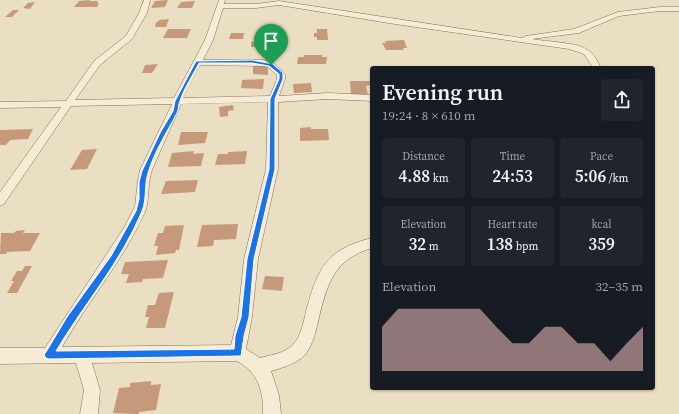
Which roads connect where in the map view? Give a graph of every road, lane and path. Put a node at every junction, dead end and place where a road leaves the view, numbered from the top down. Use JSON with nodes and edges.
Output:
{"nodes":[{"id":1,"x":147,"y":0,"type":"edge"},
{"id":2,"x":222,"y":3,"type":"edge"},
{"id":3,"x":679,"y":10,"type":"edge"},
{"id":4,"x":517,"y":40,"type":"junction"},
{"id":5,"x":198,"y":62,"type":"junction"},
{"id":6,"x":596,"y":66,"type":"edge"},
{"id":7,"x":370,"y":98,"type":"edge"},
{"id":8,"x":273,"y":99,"type":"junction"},
{"id":9,"x":177,"y":101,"type":"junction"},
{"id":10,"x":69,"y":104,"type":"junction"},
{"id":11,"x":0,"y":105,"type":"edge"},
{"id":12,"x":0,"y":201,"type":"edge"},
{"id":13,"x":370,"y":244,"type":"edge"},
{"id":14,"x":238,"y":353,"type":"junction"},
{"id":15,"x":49,"y":355,"type":"junction"},
{"id":16,"x":86,"y":355,"type":"junction"},
{"id":17,"x":0,"y":356,"type":"edge"},
{"id":18,"x":258,"y":366,"type":"junction"},
{"id":19,"x":90,"y":414,"type":"edge"},
{"id":20,"x":272,"y":414,"type":"edge"}],
"edges":[{"from":1,"to":10,"type":"street"},
{"from":2,"to":4,"type":"street"},
{"from":2,"to":5,"type":"street"},
{"from":3,"to":4,"type":"street"},
{"from":4,"to":6,"type":"street"},
{"from":5,"to":8,"type":"street"},
{"from":5,"to":9,"type":"street"},
{"from":7,"to":8,"type":"street"},
{"from":8,"to":9,"type":"street"},
{"from":8,"to":14,"type":"street"},
{"from":9,"to":10,"type":"street"},
{"from":9,"to":15,"type":"street"},
{"from":10,"to":11,"type":"street"},
{"from":10,"to":12,"type":"street"},
{"from":13,"to":18,"type":"street"},
{"from":14,"to":16,"type":"street"},
{"from":14,"to":18,"type":"street"},
{"from":15,"to":16,"type":"street"},
{"from":15,"to":17,"type":"street"},
{"from":16,"to":19,"type":"street"},
{"from":18,"to":20,"type":"street"}]}
